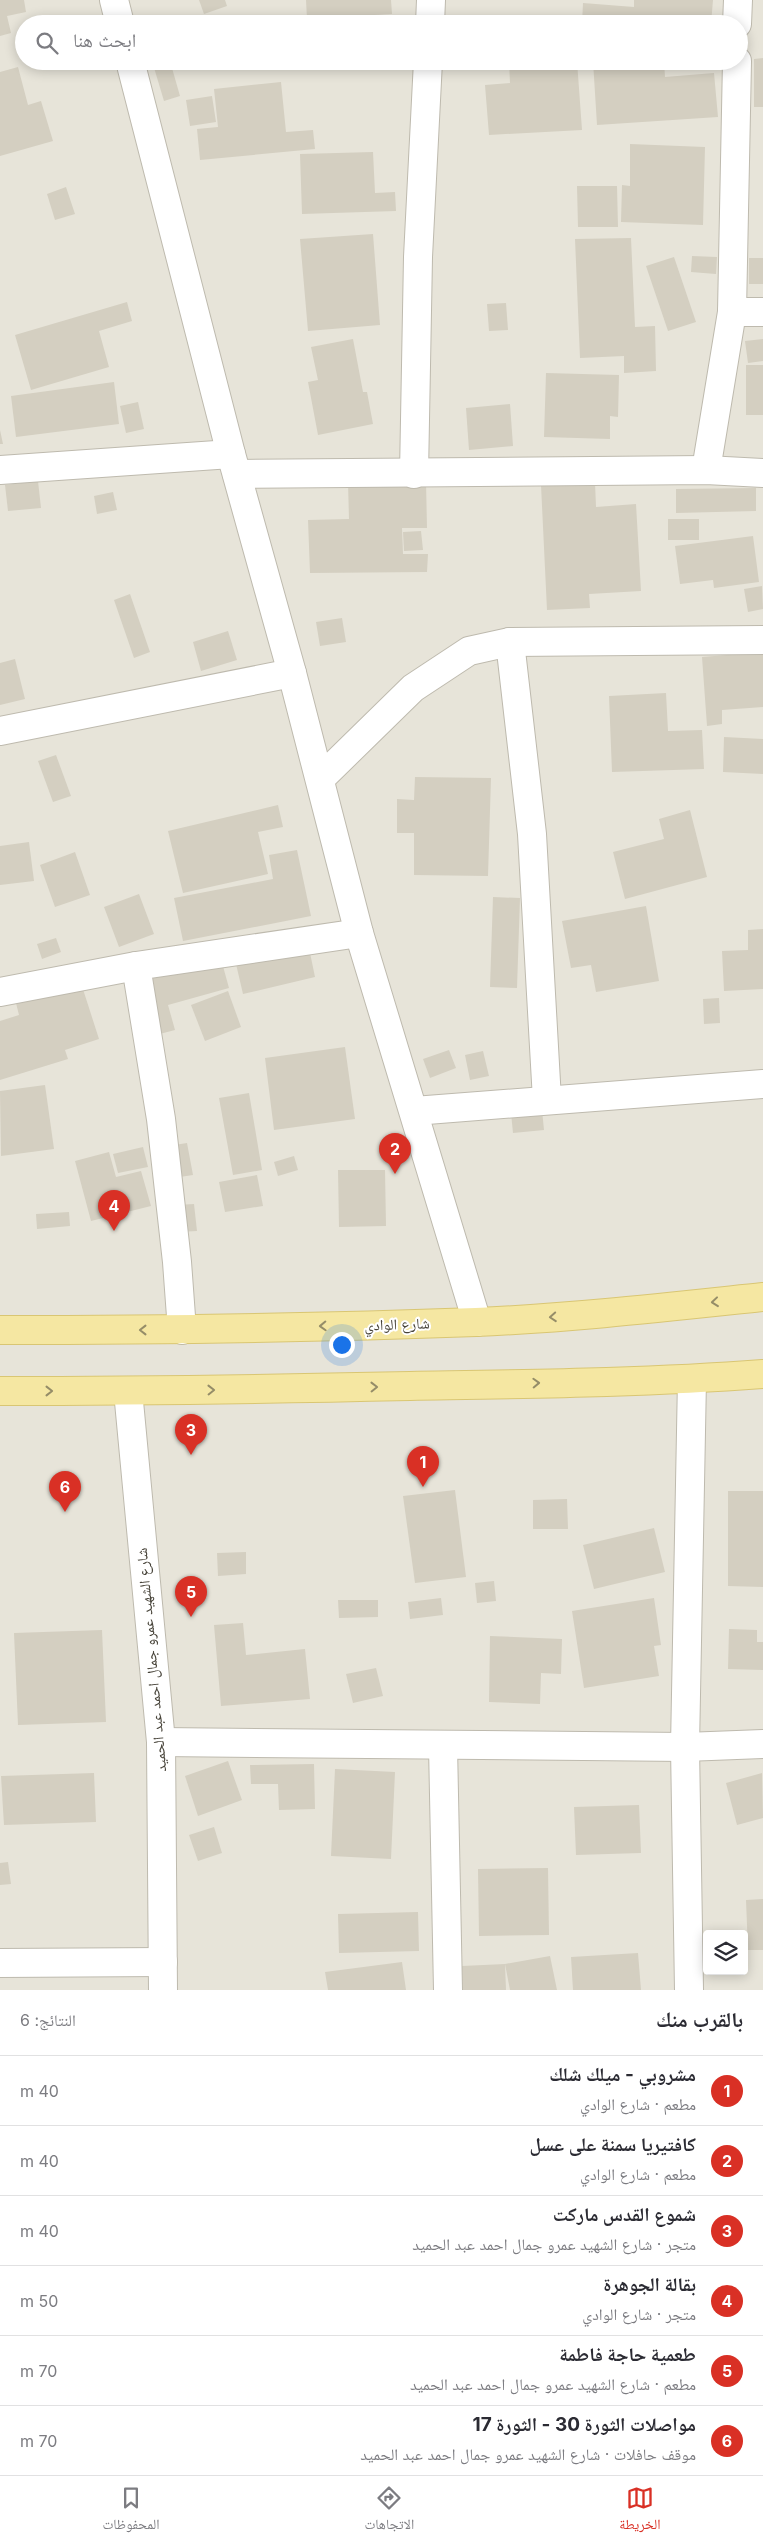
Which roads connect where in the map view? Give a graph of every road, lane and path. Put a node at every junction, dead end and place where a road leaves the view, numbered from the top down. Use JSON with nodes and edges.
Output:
{"nodes":[{"id":1,"x":114,"y":0,"type":"edge"},
{"id":2,"x":431,"y":0,"type":"edge"},
{"id":3,"x":738,"y":0,"type":"edge"},
{"id":4,"x":118,"y":15,"type":"edge"},
{"id":5,"x":430,"y":15,"type":"edge"},
{"id":6,"x":737,"y":15,"type":"edge"},
{"id":7,"x":132,"y":70,"type":"edge"},
{"id":8,"x":428,"y":70,"type":"edge"},
{"id":9,"x":737,"y":70,"type":"edge"},
{"id":10,"x":732,"y":312,"type":"junction"},
{"id":11,"x":763,"y":312,"type":"edge"},
{"id":12,"x":234,"y":464,"type":"junction"},
{"id":13,"x":0,"y":470,"type":"edge"},
{"id":14,"x":706,"y":470,"type":"junction"},
{"id":15,"x":763,"y":473,"type":"edge"},
{"id":16,"x":414,"y":474,"type":"junction"},
{"id":17,"x":763,"y":640,"type":"edge"},
{"id":18,"x":510,"y":642,"type":"junction"},
{"id":19,"x":292,"y":673,"type":"junction"},
{"id":20,"x":0,"y":730,"type":"edge"},
{"id":21,"x":320,"y":779,"type":"junction"},
{"id":22,"x":360,"y":933,"type":"junction"},
{"id":23,"x":136,"y":966,"type":"junction"},
{"id":24,"x":0,"y":992,"type":"edge"},
{"id":25,"x":763,"y":1084,"type":"edge"},
{"id":26,"x":547,"y":1100,"type":"junction"},
{"id":27,"x":414,"y":1111,"type":"junction"},
{"id":28,"x":763,"y":1297,"type":"edge"},
{"id":29,"x":477,"y":1322,"type":"junction"},
{"id":30,"x":0,"y":1330,"type":"edge"},
{"id":31,"x":182,"y":1330,"type":"junction"},
{"id":32,"x":763,"y":1374,"type":"edge"},
{"id":33,"x":692,"y":1379,"type":"junction"},
{"id":34,"x":0,"y":1391,"type":"edge"},
{"id":35,"x":128,"y":1391,"type":"junction"},
{"id":36,"x":161,"y":1742,"type":"junction"},
{"id":37,"x":763,"y":1744,"type":"edge"},
{"id":38,"x":443,"y":1746,"type":"junction"},
{"id":39,"x":686,"y":1747,"type":"junction"},
{"id":40,"x":163,"y":1962,"type":"junction"},
{"id":41,"x":0,"y":1964,"type":"edge"},
{"id":42,"x":163,"y":1990,"type":"edge"},
{"id":43,"x":448,"y":1990,"type":"edge"},
{"id":44,"x":689,"y":1990,"type":"edge"}],
"edges":[{"from":1,"to":4,"type":"street"},
{"from":2,"to":5,"type":"street"},
{"from":3,"to":6,"type":"street"},
{"from":7,"to":12,"type":"street"},
{"from":8,"to":16,"type":"street"},
{"from":9,"to":10,"type":"street"},
{"from":10,"to":11,"type":"street"},
{"from":10,"to":14,"type":"street"},
{"from":12,"to":13,"type":"street"},
{"from":12,"to":16,"type":"street"},
{"from":12,"to":19,"type":"street"},
{"from":14,"to":15,"type":"street"},
{"from":14,"to":16,"type":"street"},
{"from":17,"to":18,"type":"street"},
{"from":18,"to":21,"type":"street"},
{"from":18,"to":26,"type":"street"},
{"from":19,"to":20,"type":"street"},
{"from":19,"to":21,"type":"street"},
{"from":21,"to":22,"type":"street"},
{"from":22,"to":23,"type":"street"},
{"from":22,"to":27,"type":"street"},
{"from":23,"to":24,"type":"street"},
{"from":23,"to":31,"type":"street"},
{"from":25,"to":26,"type":"street"},
{"from":26,"to":27,"type":"street"},
{"from":27,"to":29,"type":"street"},
{"from":28,"to":29,"type":"main road","name":"شارع الوادي","one_way":true},
{"from":29,"to":31,"type":"main road","name":"شارع الوادي","one_way":true},
{"from":31,"to":30,"type":"main road","name":"شارع الوادي","one_way":true},
{"from":32,"to":33,"type":"main road"},
{"from":35,"to":33,"type":"main road","one_way":true},
{"from":33,"to":39,"type":"street"},
{"from":34,"to":35,"type":"main road","one_way":true},
{"from":35,"to":36,"type":"street","name":"شارع الشهيد عمرو جمال احمد عبد الحميد"},
{"from":36,"to":38,"type":"street"},
{"from":36,"to":40,"type":"street","name":"شارع الشهيد عمرو جمال احمد عبد الحميد"},
{"from":37,"to":39,"type":"street"},
{"from":38,"to":39,"type":"street"},
{"from":38,"to":43,"type":"street"},
{"from":39,"to":44,"type":"street"},
{"from":40,"to":41,"type":"street"},
{"from":40,"to":42,"type":"street","name":"شارع الشهيد عمرو جمال احمد عبد الحميد"}]}
